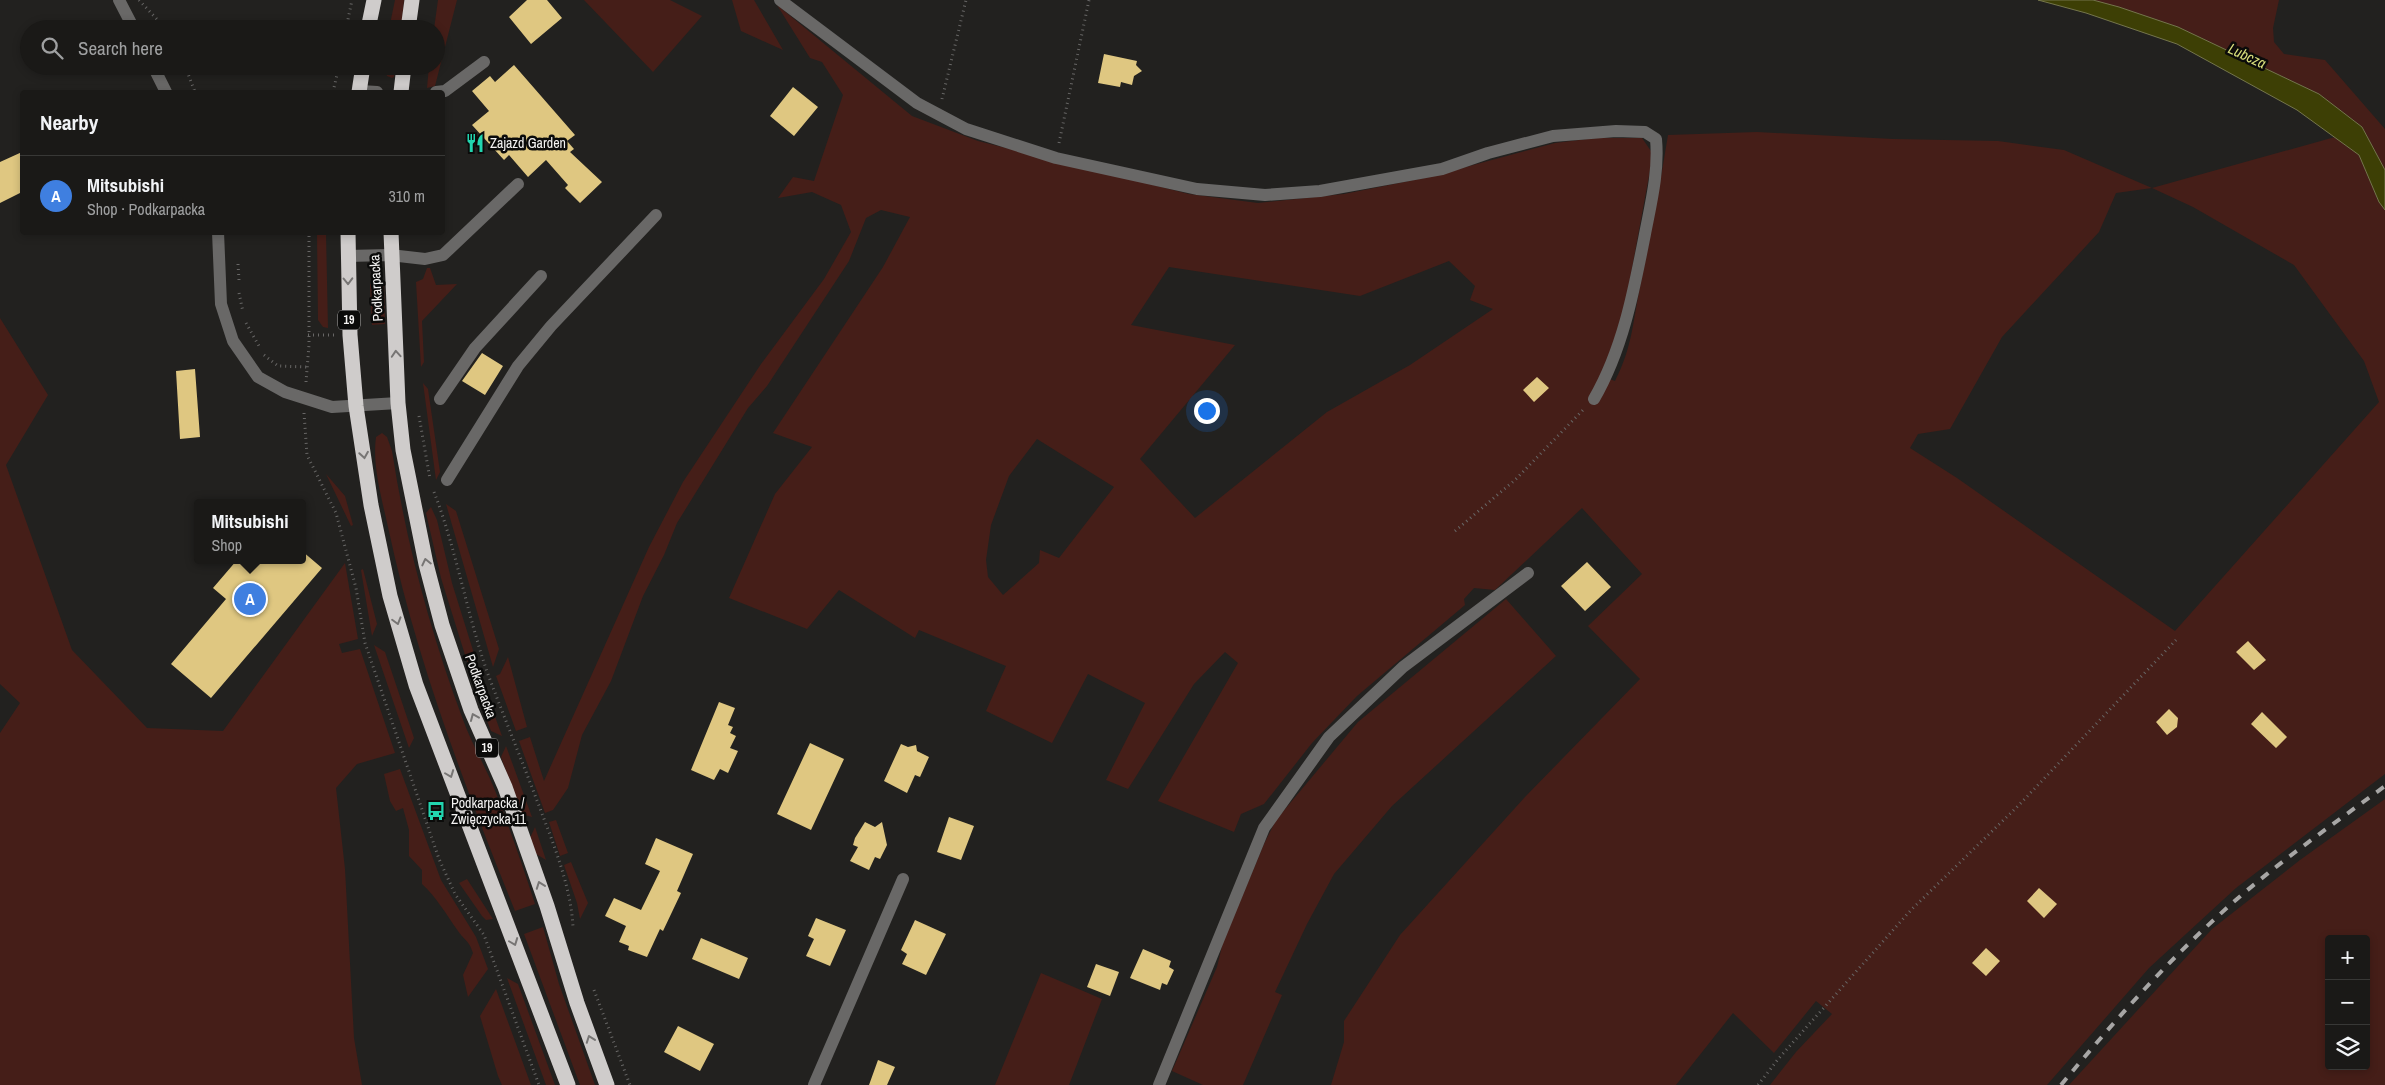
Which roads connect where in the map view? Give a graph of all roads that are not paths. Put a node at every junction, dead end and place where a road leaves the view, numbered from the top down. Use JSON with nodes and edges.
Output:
{"nodes":[{"id":1,"x":120,"y":0,"type":"edge"},
{"id":2,"x":374,"y":0,"type":"edge"},
{"id":3,"x":412,"y":0,"type":"edge"},
{"id":4,"x":780,"y":0,"type":"edge"},
{"id":5,"x":130,"y":20,"type":"edge"},
{"id":6,"x":370,"y":20,"type":"edge"},
{"id":7,"x":409,"y":20,"type":"edge"},
{"id":8,"x":484,"y":62,"type":"dead end"},
{"id":9,"x":157,"y":75,"type":"edge"},
{"id":10,"x":362,"y":75,"type":"edge"},
{"id":11,"x":403,"y":75,"type":"edge"},
{"id":12,"x":165,"y":90,"type":"edge"},
{"id":13,"x":360,"y":90,"type":"edge"},
{"id":14,"x":400,"y":90,"type":"edge"},
{"id":15,"x":445,"y":91,"type":"edge"},
{"id":16,"x":518,"y":184,"type":"dead end"},
{"id":17,"x":656,"y":216,"type":"dead end"},
{"id":18,"x":218,"y":235,"type":"edge"},
{"id":19,"x":348,"y":235,"type":"edge"},
{"id":20,"x":391,"y":235,"type":"edge"},
{"id":21,"x":390,"y":255,"type":"junction"},
{"id":22,"x":347,"y":256,"type":"junction"},
{"id":23,"x":541,"y":276,"type":"dead end"},
{"id":24,"x":440,"y":399,"type":"dead end"},
{"id":25,"x":1594,"y":399,"type":"road end"},
{"id":26,"x":398,"y":403,"type":"junction"},
{"id":27,"x":356,"y":406,"type":"junction"},
{"id":28,"x":447,"y":480,"type":"dead end"},
{"id":29,"x":1528,"y":573,"type":"dead end"},
{"id":30,"x":903,"y":879,"type":"dead end"},
{"id":31,"x":568,"y":1085,"type":"edge"},
{"id":32,"x":607,"y":1085,"type":"edge"},
{"id":33,"x":814,"y":1085,"type":"edge"},
{"id":34,"x":1159,"y":1085,"type":"edge"}],
"edges":[{"from":1,"to":5,"type":"street"},
{"from":2,"to":6,"type":"highway"},
{"from":3,"to":7,"type":"highway"},
{"from":4,"to":25,"type":"street"},
{"from":8,"to":15,"type":"street"},
{"from":9,"to":12,"type":"street"},
{"from":10,"to":13,"type":"highway"},
{"from":11,"to":14,"type":"highway"},
{"from":16,"to":21,"type":"street"},
{"from":17,"to":28,"type":"street"},
{"from":18,"to":27,"type":"street"},
{"from":19,"to":22,"type":"highway","name":"Podkarpacka","number":"19"},
{"from":20,"to":21,"type":"highway","name":"Podkarpacka","number":"19"},
{"from":21,"to":22,"type":"street"},
{"from":26,"to":21,"type":"highway","name":"Podkarpacka","number":"19","one_way":true},
{"from":22,"to":27,"type":"highway","name":"Podkarpacka","number":"19","one_way":true},
{"from":23,"to":24,"type":"street"},
{"from":26,"to":27,"type":"street"},
{"from":32,"to":26,"type":"highway","name":"Podkarpacka","number":"19","one_way":true},
{"from":27,"to":31,"type":"highway","name":"Podkarpacka","number":"19","one_way":true},
{"from":29,"to":34,"type":"street"},
{"from":30,"to":33,"type":"street"}]}
